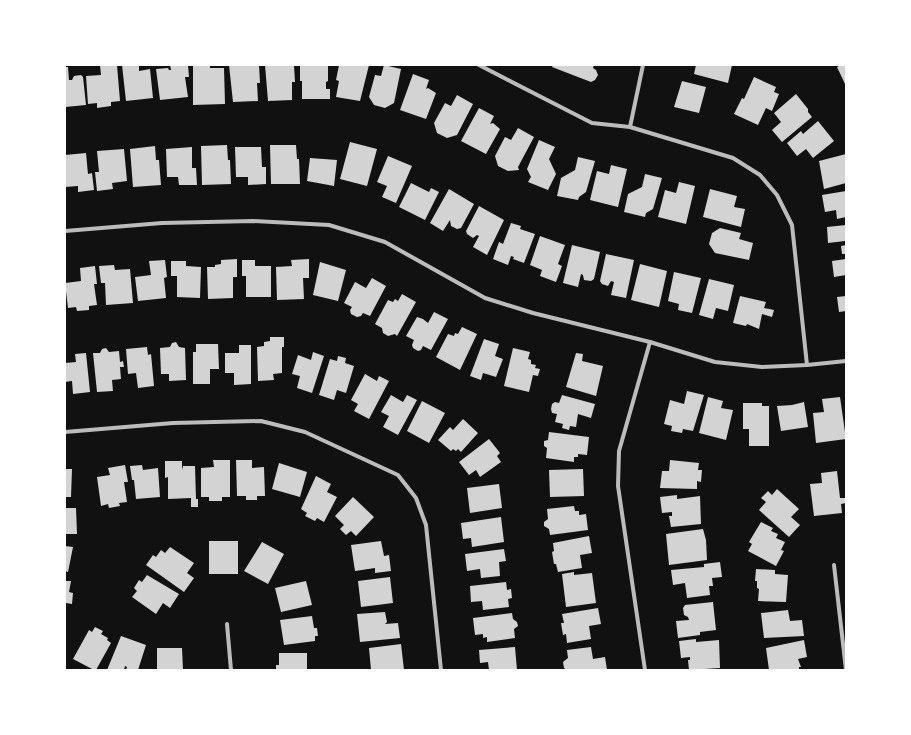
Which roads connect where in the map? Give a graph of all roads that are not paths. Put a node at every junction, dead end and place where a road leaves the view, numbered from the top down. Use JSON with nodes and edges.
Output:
{"nodes":[{"id":1,"x":479,"y":65,"type":"edge"},
{"id":2,"x":643,"y":65,"type":"edge"},
{"id":3,"x":630,"y":127,"type":"junction"},
{"id":4,"x":65,"y":231,"type":"edge"},
{"id":5,"x":650,"y":342,"type":"junction"},
{"id":6,"x":846,"y":360,"type":"edge"},
{"id":7,"x":807,"y":365,"type":"junction"},
{"id":8,"x":65,"y":432,"type":"edge"},
{"id":9,"x":834,"y":565,"type":"dead end"},
{"id":10,"x":227,"y":624,"type":"dead end"},
{"id":11,"x":232,"y":670,"type":"edge"},
{"id":12,"x":441,"y":670,"type":"edge"},
{"id":13,"x":645,"y":670,"type":"edge"},
{"id":14,"x":846,"y":670,"type":"edge"}],
"edges":[{"from":1,"to":3,"type":"street"},
{"from":2,"to":3,"type":"street"},
{"from":3,"to":7,"type":"street"},
{"from":4,"to":5,"type":"street"},
{"from":5,"to":7,"type":"street"},
{"from":5,"to":13,"type":"street"},
{"from":6,"to":7,"type":"street"},
{"from":8,"to":12,"type":"street"},
{"from":9,"to":14,"type":"street"},
{"from":10,"to":11,"type":"street"}]}
